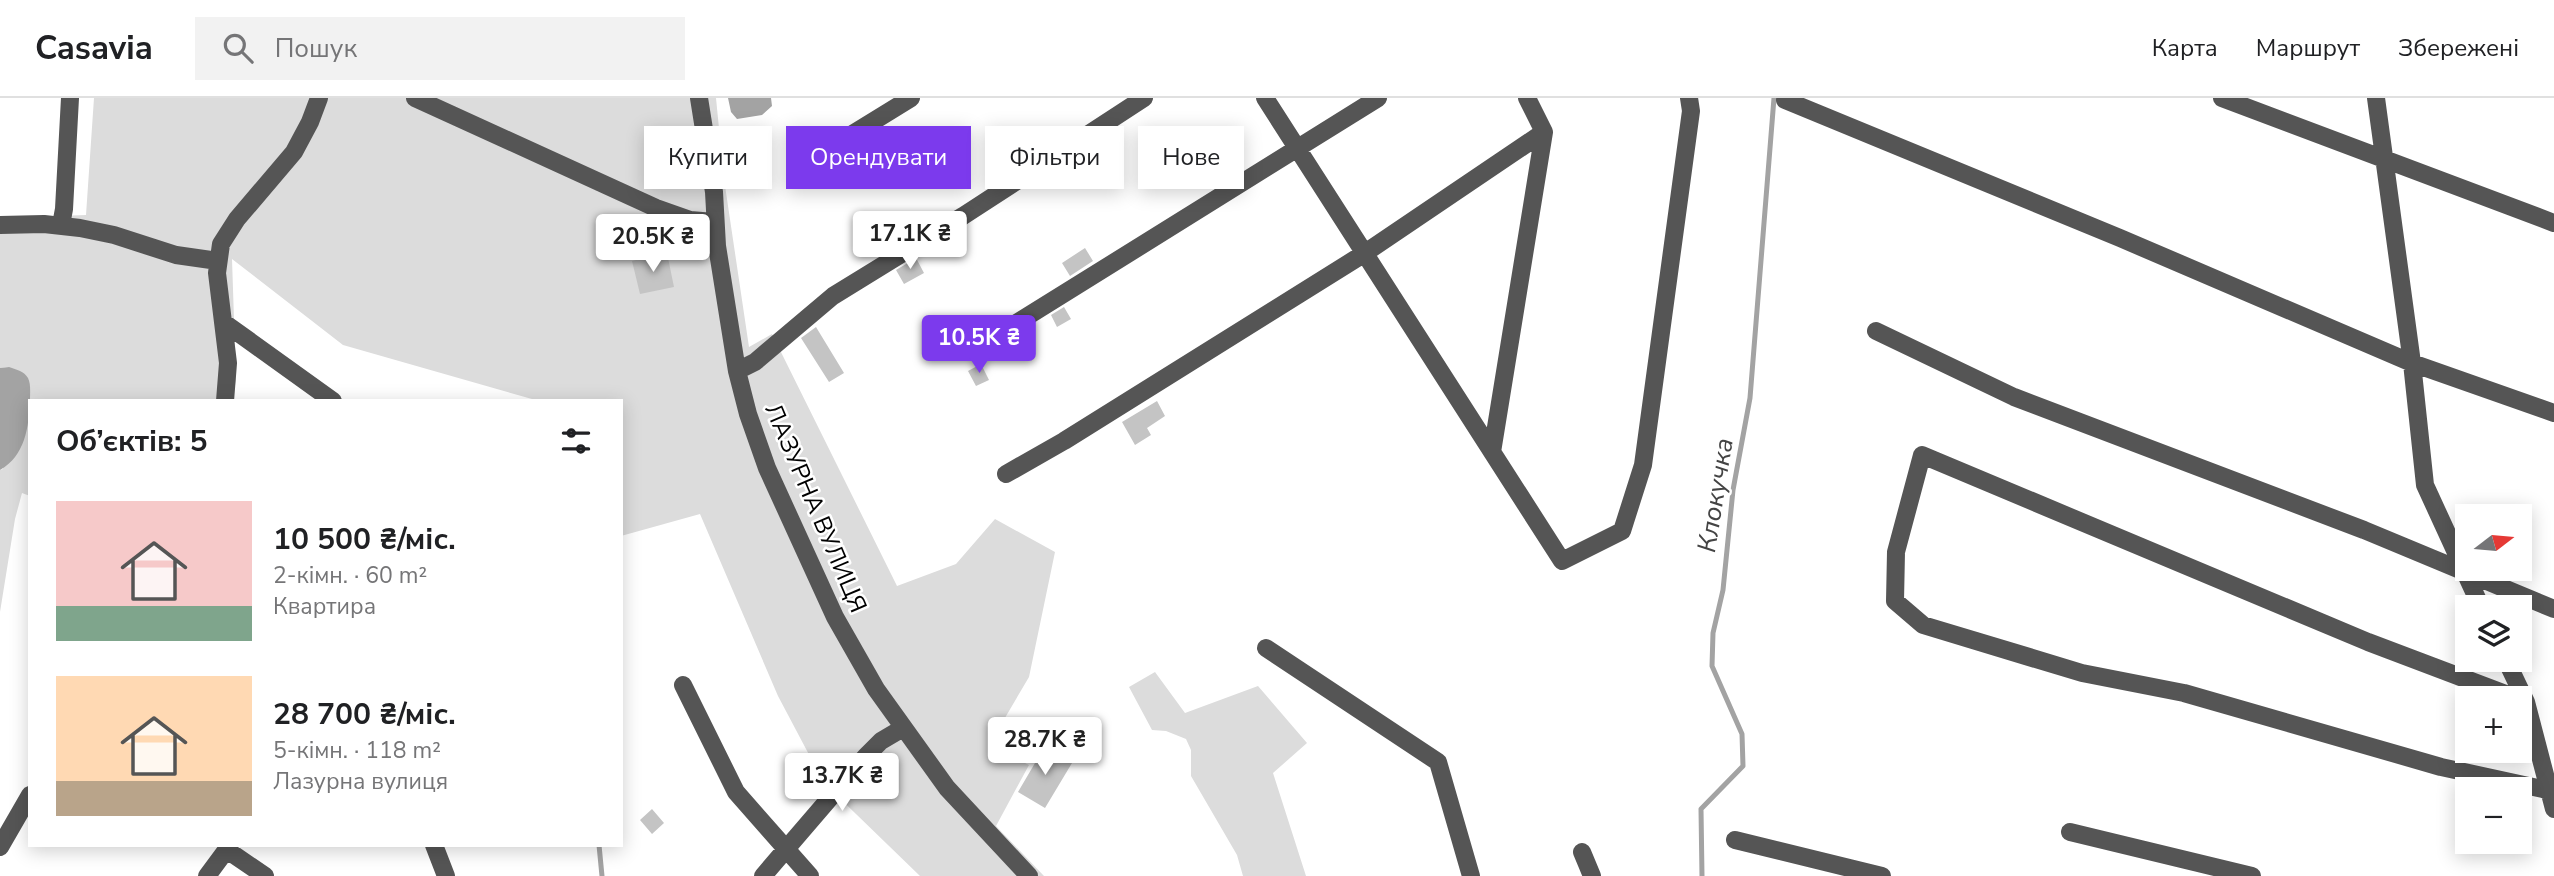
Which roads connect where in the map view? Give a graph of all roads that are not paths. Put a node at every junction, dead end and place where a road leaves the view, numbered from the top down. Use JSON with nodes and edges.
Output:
{"nodes":[{"id":1,"x":70,"y":98,"type":"edge"},
{"id":2,"x":319,"y":98,"type":"edge"},
{"id":3,"x":415,"y":98,"type":"edge"},
{"id":4,"x":699,"y":98,"type":"edge"},
{"id":5,"x":911,"y":98,"type":"edge"},
{"id":6,"x":1144,"y":98,"type":"edge"},
{"id":7,"x":1265,"y":98,"type":"edge"},
{"id":8,"x":1378,"y":98,"type":"edge"},
{"id":9,"x":1527,"y":98,"type":"edge"},
{"id":10,"x":1689,"y":98,"type":"edge"},
{"id":11,"x":2222,"y":98,"type":"edge"},
{"id":12,"x":2376,"y":98,"type":"edge"},
{"id":13,"x":1785,"y":100,"type":"dead end"},
{"id":14,"x":866,"y":126,"type":"edge"},
{"id":15,"x":1544,"y":132,"type":"junction"},
{"id":16,"x":1298,"y":149,"type":"junction"},
{"id":17,"x":2383,"y":157,"type":"junction"},
{"id":18,"x":715,"y":222,"type":"junction"},
{"id":19,"x":2554,"y":223,"type":"edge"},
{"id":20,"x":0,"y":225,"type":"edge"},
{"id":21,"x":61,"y":225,"type":"junction"},
{"id":22,"x":1365,"y":253,"type":"junction"},
{"id":23,"x":218,"y":261,"type":"junction"},
{"id":24,"x":223,"y":322,"type":"junction"},
{"id":25,"x":1876,"y":331,"type":"dead end"},
{"id":26,"x":975,"y":349,"type":"dead end"},
{"id":27,"x":2412,"y":363,"type":"junction"},
{"id":28,"x":737,"y":371,"type":"junction"},
{"id":29,"x":225,"y":399,"type":"edge"},
{"id":30,"x":330,"y":399,"type":"edge"},
{"id":31,"x":2554,"y":413,"type":"edge"},
{"id":32,"x":1492,"y":452,"type":"junction"},
{"id":33,"x":1006,"y":474,"type":"dead end"},
{"id":34,"x":2455,"y":553,"type":"edge"},
{"id":35,"x":2455,"y":569,"type":"edge"},
{"id":36,"x":2484,"y":581,"type":"edge"},
{"id":37,"x":2554,"y":609,"type":"edge"},
{"id":38,"x":1266,"y":648,"type":"dead end"},
{"id":39,"x":683,"y":685,"type":"dead end"},
{"id":40,"x":2484,"y":686,"type":"edge"},
{"id":41,"x":902,"y":728,"type":"junction"},
{"id":42,"x":2532,"y":738,"type":"edge"},
{"id":43,"x":2547,"y":790,"type":"junction"},
{"id":44,"x":28,"y":799,"type":"edge"},
{"id":45,"x":2554,"y":809,"type":"edge"},
{"id":46,"x":2070,"y":832,"type":"dead end"},
{"id":47,"x":1735,"y":840,"type":"dead end"},
{"id":48,"x":435,"y":847,"type":"edge"},
{"id":49,"x":0,"y":848,"type":"edge"},
{"id":50,"x":229,"y":848,"type":"edge"},
{"id":51,"x":786,"y":849,"type":"junction"},
{"id":52,"x":1582,"y":852,"type":"dead end"},
{"id":53,"x":207,"y":876,"type":"edge"},
{"id":54,"x":265,"y":876,"type":"edge"},
{"id":55,"x":446,"y":876,"type":"edge"},
{"id":56,"x":763,"y":876,"type":"edge"},
{"id":57,"x":810,"y":876,"type":"edge"},
{"id":58,"x":1029,"y":876,"type":"edge"},
{"id":59,"x":1471,"y":876,"type":"edge"},
{"id":60,"x":1592,"y":876,"type":"edge"},
{"id":61,"x":1882,"y":876,"type":"edge"},
{"id":62,"x":2252,"y":876,"type":"edge"}],
"edges":[{"from":1,"to":21,"type":"street"},
{"from":2,"to":23,"type":"street"},
{"from":3,"to":18,"type":"street"},
{"from":4,"to":18,"type":"street","name":"ЛАЗУРНА ВУЛИЦЯ"},
{"from":5,"to":14,"type":"street"},
{"from":6,"to":28,"type":"street"},
{"from":7,"to":16,"type":"street"},
{"from":8,"to":16,"type":"street"},
{"from":9,"to":15,"type":"street"},
{"from":10,"to":32,"type":"street"},
{"from":11,"to":17,"type":"street"},
{"from":12,"to":17,"type":"street"},
{"from":13,"to":27,"type":"street"},
{"from":15,"to":22,"type":"street"},
{"from":15,"to":32,"type":"street"},
{"from":16,"to":22,"type":"street"},
{"from":16,"to":26,"type":"street"},
{"from":17,"to":19,"type":"street"},
{"from":17,"to":27,"type":"street"},
{"from":18,"to":28,"type":"street","name":"ЛАЗУРНА ВУЛИЦЯ"},
{"from":20,"to":21,"type":"street"},
{"from":21,"to":23,"type":"street"},
{"from":22,"to":32,"type":"street"},
{"from":22,"to":33,"type":"street"},
{"from":23,"to":24,"type":"street"},
{"from":24,"to":29,"type":"street"},
{"from":24,"to":30,"type":"street"},
{"from":25,"to":35,"type":"street"},
{"from":27,"to":31,"type":"street"},
{"from":27,"to":34,"type":"street"},
{"from":28,"to":41,"type":"street","name":"ЛАЗУРНА ВУЛИЦЯ"},
{"from":36,"to":37,"type":"street"},
{"from":38,"to":59,"type":"street"},
{"from":39,"to":51,"type":"street"},
{"from":40,"to":43,"type":"street"},
{"from":41,"to":51,"type":"street"},
{"from":41,"to":58,"type":"street","name":"ЛАЗУРНА ВУЛИЦЯ"},
{"from":42,"to":43,"type":"street"},
{"from":43,"to":45,"type":"street"},
{"from":44,"to":49,"type":"street"},
{"from":46,"to":62,"type":"street"},
{"from":47,"to":61,"type":"street"},
{"from":48,"to":55,"type":"street"},
{"from":50,"to":53,"type":"street"},
{"from":50,"to":54,"type":"street"},
{"from":51,"to":56,"type":"street"},
{"from":51,"to":57,"type":"street"},
{"from":52,"to":60,"type":"street"}]}
